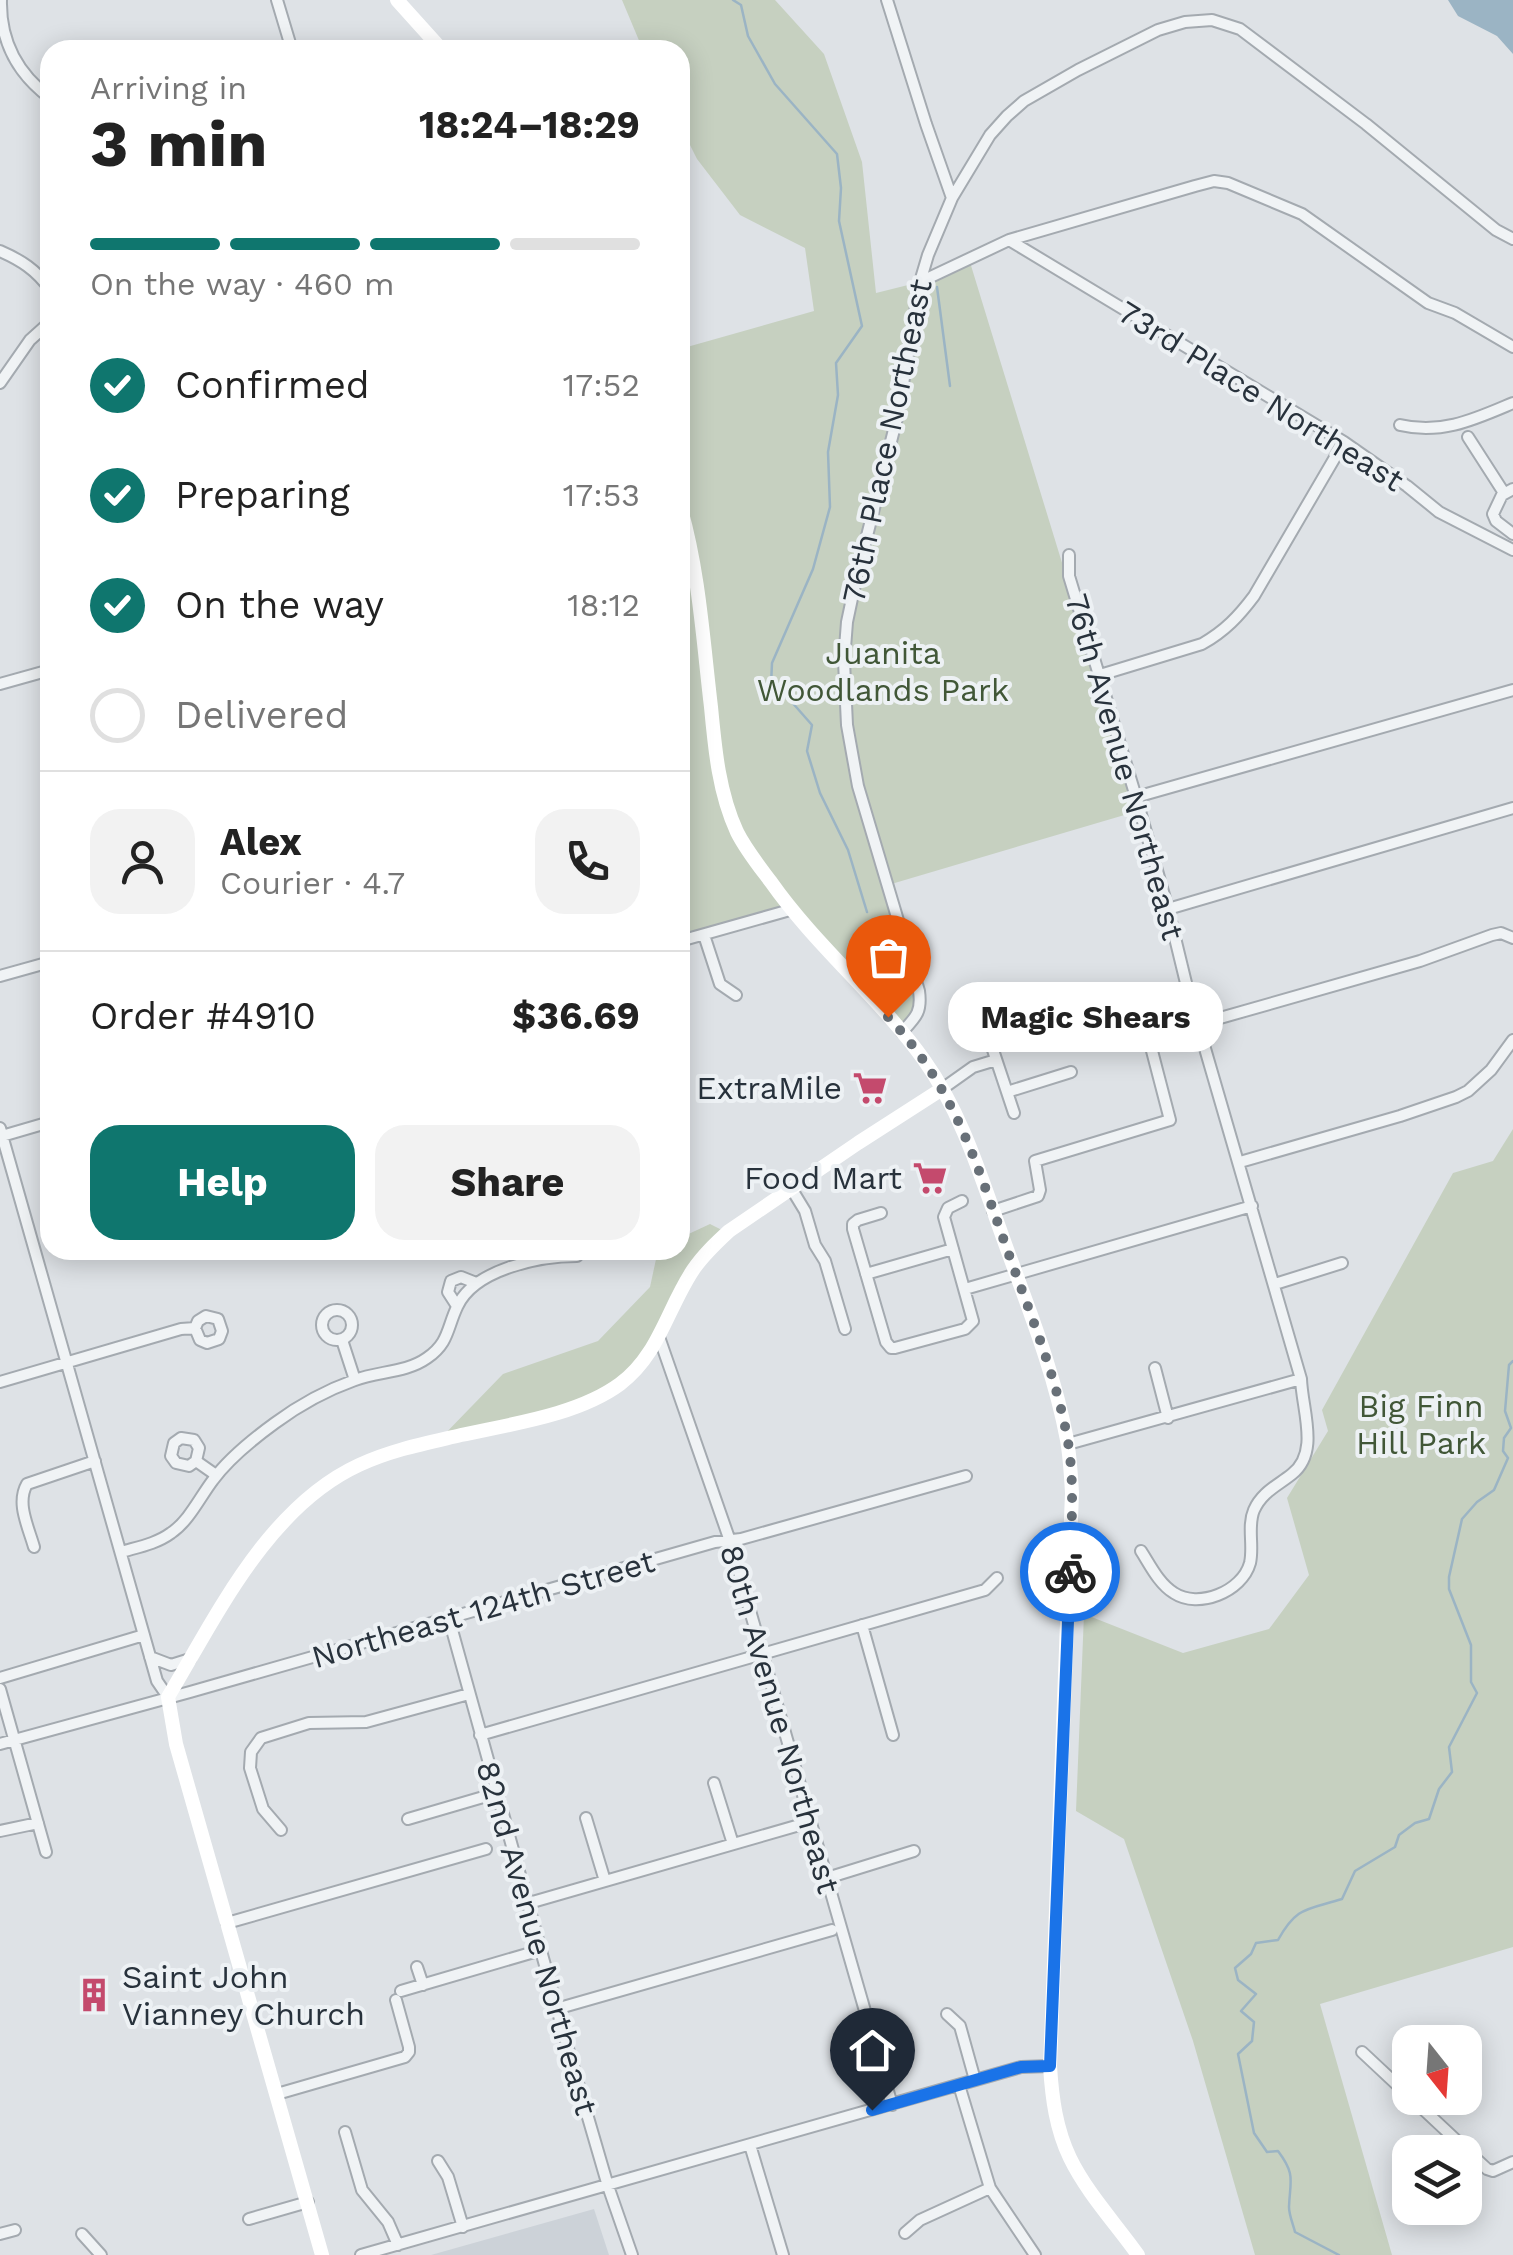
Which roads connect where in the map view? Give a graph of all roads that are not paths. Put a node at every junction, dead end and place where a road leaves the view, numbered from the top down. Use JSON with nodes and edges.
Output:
{"nodes":[{"id":1,"x":2,"y":0,"type":"edge"},
{"id":2,"x":277,"y":0,"type":"edge"},
{"id":3,"x":397,"y":0,"type":"edge"},
{"id":4,"x":887,"y":0,"type":"edge"},
{"id":5,"x":0,"y":22,"type":"edge"},
{"id":6,"x":289,"y":40,"type":"edge"},
{"id":7,"x":433,"y":40,"type":"edge"},
{"id":8,"x":40,"y":90,"type":"edge"},
{"id":9,"x":952,"y":198,"type":"junction"},
{"id":10,"x":1513,"y":239,"type":"edge"},
{"id":11,"x":1010,"y":240,"type":"junction"},
{"id":12,"x":0,"y":250,"type":"edge"},
{"id":13,"x":40,"y":275,"type":"edge"},
{"id":14,"x":920,"y":282,"type":"junction"},
{"id":15,"x":40,"y":331,"type":"edge"},
{"id":16,"x":1513,"y":347,"type":"edge"},
{"id":17,"x":2,"y":376,"type":"edge"},
{"id":18,"x":1513,"y":403,"type":"edge"},
{"id":19,"x":1400,"y":425,"type":"dead end"},
{"id":20,"x":1468,"y":437,"type":"dead end"},
{"id":21,"x":1344,"y":442,"type":"junction"},
{"id":22,"x":1509,"y":491,"type":"edge"},
{"id":23,"x":1513,"y":534,"type":"edge"},
{"id":24,"x":690,"y":550,"type":"edge"},
{"id":25,"x":1513,"y":550,"type":"edge"},
{"id":26,"x":1070,"y":555,"type":"dead end"},
{"id":27,"x":40,"y":673,"type":"edge"},
{"id":28,"x":1100,"y":675,"type":"junction"},
{"id":29,"x":0,"y":684,"type":"edge"},
{"id":30,"x":1513,"y":690,"type":"edge"},
{"id":31,"x":1136,"y":796,"type":"junction"},
{"id":32,"x":1513,"y":808,"type":"edge"},
{"id":33,"x":1168,"y":909,"type":"junction"},
{"id":34,"x":790,"y":910,"type":"junction"},
{"id":35,"x":704,"y":935,"type":"junction"},
{"id":36,"x":690,"y":938,"type":"edge"},
{"id":37,"x":1513,"y":938,"type":"edge"},
{"id":38,"x":40,"y":965,"type":"edge"},
{"id":39,"x":0,"y":976,"type":"edge"},
{"id":40,"x":736,"y":995,"type":"dead end"},
{"id":41,"x":1059,"y":1017,"type":"dead end"},
{"id":42,"x":1200,"y":1028,"type":"junction"},
{"id":43,"x":902,"y":1032,"type":"junction"},
{"id":44,"x":1513,"y":1040,"type":"edge"},
{"id":45,"x":996,"y":1060,"type":"junction"},
{"id":46,"x":1071,"y":1072,"type":"dead end"},
{"id":47,"x":942,"y":1089,"type":"junction"},
{"id":48,"x":1007,"y":1092,"type":"junction"},
{"id":49,"x":1014,"y":1114,"type":"dead end"},
{"id":50,"x":40,"y":1124,"type":"edge"},
{"id":51,"x":1,"y":1132,"type":"edge"},
{"id":52,"x":1240,"y":1162,"type":"junction"},
{"id":53,"x":792,"y":1188,"type":"junction"},
{"id":54,"x":962,"y":1201,"type":"dead end"},
{"id":55,"x":1252,"y":1206,"type":"junction"},
{"id":56,"x":993,"y":1211,"type":"junction"},
{"id":57,"x":880,"y":1213,"type":"dead end"},
{"id":58,"x":40,"y":1248,"type":"edge"},
{"id":59,"x":953,"y":1249,"type":"junction"},
{"id":60,"x":34,"y":1250,"type":"junction"},
{"id":61,"x":540,"y":1260,"type":"edge"},
{"id":62,"x":1342,"y":1263,"type":"dead end"},
{"id":63,"x":866,"y":1274,"type":"junction"},
{"id":64,"x":1016,"y":1274,"type":"junction"},
{"id":65,"x":476,"y":1283,"type":"junction"},
{"id":66,"x":1274,"y":1284,"type":"junction"},
{"id":67,"x":965,"y":1289,"type":"junction"},
{"id":68,"x":457,"y":1306,"type":"junction"},
{"id":69,"x":195,"y":1328,"type":"dead end"},
{"id":70,"x":845,"y":1329,"type":"dead end"},
{"id":71,"x":660,"y":1337,"type":"junction"},
{"id":72,"x":342,"y":1340,"type":"dead end"},
{"id":73,"x":66,"y":1363,"type":"junction"},
{"id":74,"x":1155,"y":1368,"type":"dead end"},
{"id":75,"x":355,"y":1380,"type":"junction"},
{"id":76,"x":1301,"y":1380,"type":"junction"},
{"id":77,"x":0,"y":1382,"type":"edge"},
{"id":78,"x":1168,"y":1418,"type":"junction"},
{"id":79,"x":1068,"y":1444,"type":"junction"},
{"id":80,"x":95,"y":1461,"type":"junction"},
{"id":81,"x":196,"y":1461,"type":"dead end"},
{"id":82,"x":216,"y":1475,"type":"junction"},
{"id":83,"x":966,"y":1476,"type":"dead end"},
{"id":84,"x":730,"y":1541,"type":"junction"},
{"id":85,"x":34,"y":1547,"type":"dead end"},
{"id":86,"x":1141,"y":1551,"type":"dead end"},
{"id":87,"x":122,"y":1552,"type":"junction"},
{"id":88,"x":997,"y":1578,"type":"dead end"},
{"id":89,"x":449,"y":1618,"type":"junction"},
{"id":90,"x":862,"y":1625,"type":"junction"},
{"id":91,"x":144,"y":1635,"type":"junction"},
{"id":92,"x":762,"y":1654,"type":"junction"},
{"id":93,"x":150,"y":1657,"type":"junction"},
{"id":94,"x":191,"y":1659,"type":"junction"},
{"id":95,"x":0,"y":1678,"type":"edge"},
{"id":96,"x":0,"y":1689,"type":"edge"},
{"id":97,"x":469,"y":1694,"type":"junction"},
{"id":98,"x":168,"y":1696,"type":"junction"},
{"id":99,"x":480,"y":1734,"type":"junction"},
{"id":100,"x":893,"y":1735,"type":"dead end"},
{"id":101,"x":14,"y":1740,"type":"junction"},
{"id":102,"x":0,"y":1744,"type":"edge"},
{"id":103,"x":714,"y":1783,"type":"dead end"},
{"id":104,"x":497,"y":1794,"type":"junction"},
{"id":105,"x":586,"y":1818,"type":"dead end"},
{"id":106,"x":408,"y":1820,"type":"dead end"},
{"id":107,"x":810,"y":1822,"type":"junction"},
{"id":108,"x":38,"y":1823,"type":"junction"},
{"id":109,"x":281,"y":1830,"type":"dead end"},
{"id":110,"x":0,"y":1831,"type":"edge"},
{"id":111,"x":733,"y":1844,"type":"junction"},
{"id":112,"x":486,"y":1848,"type":"dead end"},
{"id":113,"x":914,"y":1851,"type":"dead end"},
{"id":114,"x":46,"y":1852,"type":"dead end"},
{"id":115,"x":828,"y":1878,"type":"junction"},
{"id":116,"x":605,"y":1881,"type":"junction"},
{"id":117,"x":529,"y":1903,"type":"junction"},
{"id":118,"x":228,"y":1923,"type":"junction"},
{"id":119,"x":832,"y":1930,"type":"dead end"},
{"id":120,"x":541,"y":1950,"type":"junction"},
{"id":121,"x":417,"y":1967,"type":"dead end"},
{"id":122,"x":423,"y":1985,"type":"junction"},
{"id":123,"x":556,"y":2009,"type":"junction"},
{"id":124,"x":947,"y":2014,"type":"dead end"},
{"id":125,"x":1362,"y":2052,"type":"dead end"},
{"id":126,"x":1050,"y":2066,"type":"junction"},
{"id":127,"x":975,"y":2080,"type":"junction"},
{"id":128,"x":959,"y":2085,"type":"junction"},
{"id":129,"x":277,"y":2094,"type":"junction"},
{"id":130,"x":892,"y":2105,"type":"junction"},
{"id":131,"x":345,"y":2132,"type":"dead end"},
{"id":132,"x":750,"y":2145,"type":"junction"},
{"id":133,"x":438,"y":2161,"type":"dead end"},
{"id":134,"x":1513,"y":2162,"type":"edge"},
{"id":135,"x":608,"y":2186,"type":"junction"},
{"id":136,"x":990,"y":2188,"type":"junction"},
{"id":137,"x":308,"y":2202,"type":"junction"},
{"id":138,"x":249,"y":2219,"type":"dead end"},
{"id":139,"x":462,"y":2227,"type":"junction"},
{"id":140,"x":14,"y":2230,"type":"dead end"},
{"id":141,"x":906,"y":2233,"type":"dead end"},
{"id":142,"x":0,"y":2234,"type":"edge"},
{"id":143,"x":82,"y":2234,"type":"dead end"},
{"id":144,"x":398,"y":2245,"type":"junction"},
{"id":145,"x":101,"y":2255,"type":"edge"},
{"id":146,"x":322,"y":2255,"type":"edge"},
{"id":147,"x":361,"y":2255,"type":"edge"},
{"id":148,"x":632,"y":2255,"type":"edge"},
{"id":149,"x":783,"y":2255,"type":"edge"},
{"id":150,"x":1035,"y":2255,"type":"edge"},
{"id":151,"x":1138,"y":2255,"type":"edge"}],
"edges":[{"from":1,"to":5,"type":"street"},
{"from":2,"to":6,"type":"street"},
{"from":3,"to":7,"type":"main road"},
{"from":4,"to":9,"type":"street"},
{"from":5,"to":8,"type":"street"},
{"from":9,"to":10,"type":"street","name":"76th Place Northeast"},
{"from":9,"to":14,"type":"street","name":"76th Place Northeast"},
{"from":11,"to":14,"type":"street"},
{"from":11,"to":16,"type":"street"},
{"from":11,"to":21,"type":"street","name":"73rd Place Northeast"},
{"from":12,"to":13,"type":"street"},
{"from":14,"to":43,"type":"street","name":"76th Place Northeast"},
{"from":15,"to":17,"type":"street"},
{"from":18,"to":19,"type":"street"},
{"from":20,"to":22,"type":"street"},
{"from":21,"to":25,"type":"street","name":"73rd Place Northeast"},
{"from":21,"to":28,"type":"street"},
{"from":22,"to":23,"type":"street"},
{"from":24,"to":34,"type":"main road"},
{"from":26,"to":28,"type":"street","name":"76th Avenue Northeast"},
{"from":27,"to":29,"type":"street"},
{"from":28,"to":31,"type":"street","name":"76th Avenue Northeast"},
{"from":30,"to":31,"type":"street"},
{"from":31,"to":33,"type":"street","name":"76th Avenue Northeast"},
{"from":32,"to":33,"type":"street"},
{"from":33,"to":42,"type":"street","name":"76th Avenue Northeast"},
{"from":34,"to":35,"type":"street"},
{"from":34,"to":43,"type":"main road"},
{"from":35,"to":36,"type":"street"},
{"from":35,"to":40,"type":"street"},
{"from":37,"to":42,"type":"street"},
{"from":38,"to":39,"type":"street"},
{"from":41,"to":45,"type":"street"},
{"from":42,"to":52,"type":"street","name":"76th Avenue Northeast"},
{"from":42,"to":56,"type":"street"},
{"from":43,"to":47,"type":"main road"},
{"from":44,"to":52,"type":"street"},
{"from":45,"to":47,"type":"street"},
{"from":45,"to":48,"type":"street"},
{"from":46,"to":48,"type":"street"},
{"from":47,"to":53,"type":"main road"},
{"from":47,"to":56,"type":"main road"},
{"from":48,"to":49,"type":"street"},
{"from":50,"to":51,"type":"street"},
{"from":51,"to":60,"type":"street"},
{"from":52,"to":55,"type":"street","name":"76th Avenue Northeast"},
{"from":53,"to":70,"type":"street"},
{"from":53,"to":71,"type":"main road"},
{"from":54,"to":59,"type":"street"},
{"from":55,"to":64,"type":"street"},
{"from":55,"to":66,"type":"street","name":"76th Avenue Northeast"},
{"from":56,"to":64,"type":"main road"},
{"from":57,"to":63,"type":"street"},
{"from":58,"to":60,"type":"street"},
{"from":59,"to":63,"type":"street"},
{"from":59,"to":67,"type":"street"},
{"from":60,"to":73,"type":"street"},
{"from":61,"to":65,"type":"street"},
{"from":62,"to":66,"type":"street"},
{"from":63,"to":67,"type":"street"},
{"from":64,"to":67,"type":"street"},
{"from":64,"to":79,"type":"main road"},
{"from":65,"to":68,"type":"street"},
{"from":65,"to":68,"type":"street"},
{"from":66,"to":76,"type":"street","name":"76th Avenue Northeast"},
{"from":68,"to":75,"type":"street"},
{"from":69,"to":73,"type":"street"},
{"from":71,"to":84,"type":"street","name":"80th Avenue Northeast"},
{"from":71,"to":94,"type":"main road"},
{"from":72,"to":75,"type":"street"},
{"from":73,"to":77,"type":"street"},
{"from":73,"to":80,"type":"street"},
{"from":74,"to":78,"type":"street"},
{"from":75,"to":82,"type":"street"},
{"from":76,"to":78,"type":"street"},
{"from":76,"to":86,"type":"street","name":"76th Avenue Northeast"},
{"from":78,"to":79,"type":"street"},
{"from":79,"to":126,"type":"main road"},
{"from":80,"to":85,"type":"street"},
{"from":80,"to":87,"type":"street"},
{"from":81,"to":82,"type":"street"},
{"from":82,"to":87,"type":"street"},
{"from":83,"to":84,"type":"street","name":"Northeast 124th Street"},
{"from":84,"to":89,"type":"street","name":"Northeast 124th Street"},
{"from":84,"to":92,"type":"street","name":"80th Avenue Northeast"},
{"from":87,"to":91,"type":"street"},
{"from":88,"to":90,"type":"street"},
{"from":89,"to":97,"type":"street","name":"82nd Avenue Northeast"},
{"from":89,"to":98,"type":"street","name":"Northeast 124th Street"},
{"from":90,"to":92,"type":"street"},
{"from":90,"to":100,"type":"street"},
{"from":91,"to":93,"type":"street"},
{"from":91,"to":95,"type":"street"},
{"from":92,"to":99,"type":"street"},
{"from":92,"to":107,"type":"street","name":"80th Avenue Northeast"},
{"from":93,"to":94,"type":"street"},
{"from":93,"to":98,"type":"street"},
{"from":94,"to":98,"type":"main road"},
{"from":96,"to":101,"type":"street"},
{"from":97,"to":99,"type":"street","name":"82nd Avenue Northeast"},
{"from":97,"to":109,"type":"street"},
{"from":98,"to":101,"type":"street","name":"Northeast 124th Street"},
{"from":98,"to":118,"type":"main road"},
{"from":99,"to":104,"type":"street","name":"82nd Avenue Northeast"},
{"from":101,"to":102,"type":"street","name":"Northeast 124th Street"},
{"from":101,"to":108,"type":"street"},
{"from":103,"to":111,"type":"street"},
{"from":104,"to":106,"type":"street"},
{"from":104,"to":117,"type":"street","name":"82nd Avenue Northeast"},
{"from":105,"to":116,"type":"street"},
{"from":107,"to":111,"type":"street"},
{"from":107,"to":115,"type":"street","name":"80th Avenue Northeast"},
{"from":108,"to":110,"type":"street"},
{"from":108,"to":114,"type":"street"},
{"from":111,"to":116,"type":"street"},
{"from":112,"to":118,"type":"street"},
{"from":113,"to":115,"type":"street"},
{"from":115,"to":130,"type":"street","name":"80th Avenue Northeast"},
{"from":116,"to":117,"type":"street"},
{"from":117,"to":120,"type":"street","name":"82nd Avenue Northeast"},
{"from":118,"to":129,"type":"main road"},
{"from":119,"to":123,"type":"street"},
{"from":120,"to":122,"type":"street"},
{"from":120,"to":123,"type":"street","name":"82nd Avenue Northeast"},
{"from":121,"to":122,"type":"street"},
{"from":122,"to":129,"type":"street"},
{"from":123,"to":135,"type":"street","name":"82nd Avenue Northeast"},
{"from":124,"to":127,"type":"street"},
{"from":125,"to":134,"type":"street"},
{"from":126,"to":127,"type":"street"},
{"from":126,"to":151,"type":"main road"},
{"from":127,"to":128,"type":"street"},
{"from":128,"to":130,"type":"street"},
{"from":128,"to":136,"type":"street"},
{"from":129,"to":137,"type":"main road"},
{"from":130,"to":132,"type":"street"},
{"from":131,"to":144,"type":"street"},
{"from":132,"to":135,"type":"street"},
{"from":132,"to":149,"type":"street"},
{"from":133,"to":139,"type":"street"},
{"from":135,"to":139,"type":"street"},
{"from":135,"to":148,"type":"street","name":"82nd Avenue Northeast"},
{"from":136,"to":141,"type":"street"},
{"from":136,"to":150,"type":"street"},
{"from":137,"to":138,"type":"street"},
{"from":137,"to":146,"type":"main road"},
{"from":139,"to":144,"type":"street"},
{"from":140,"to":142,"type":"street"},
{"from":143,"to":145,"type":"street"},
{"from":144,"to":147,"type":"street"}]}
